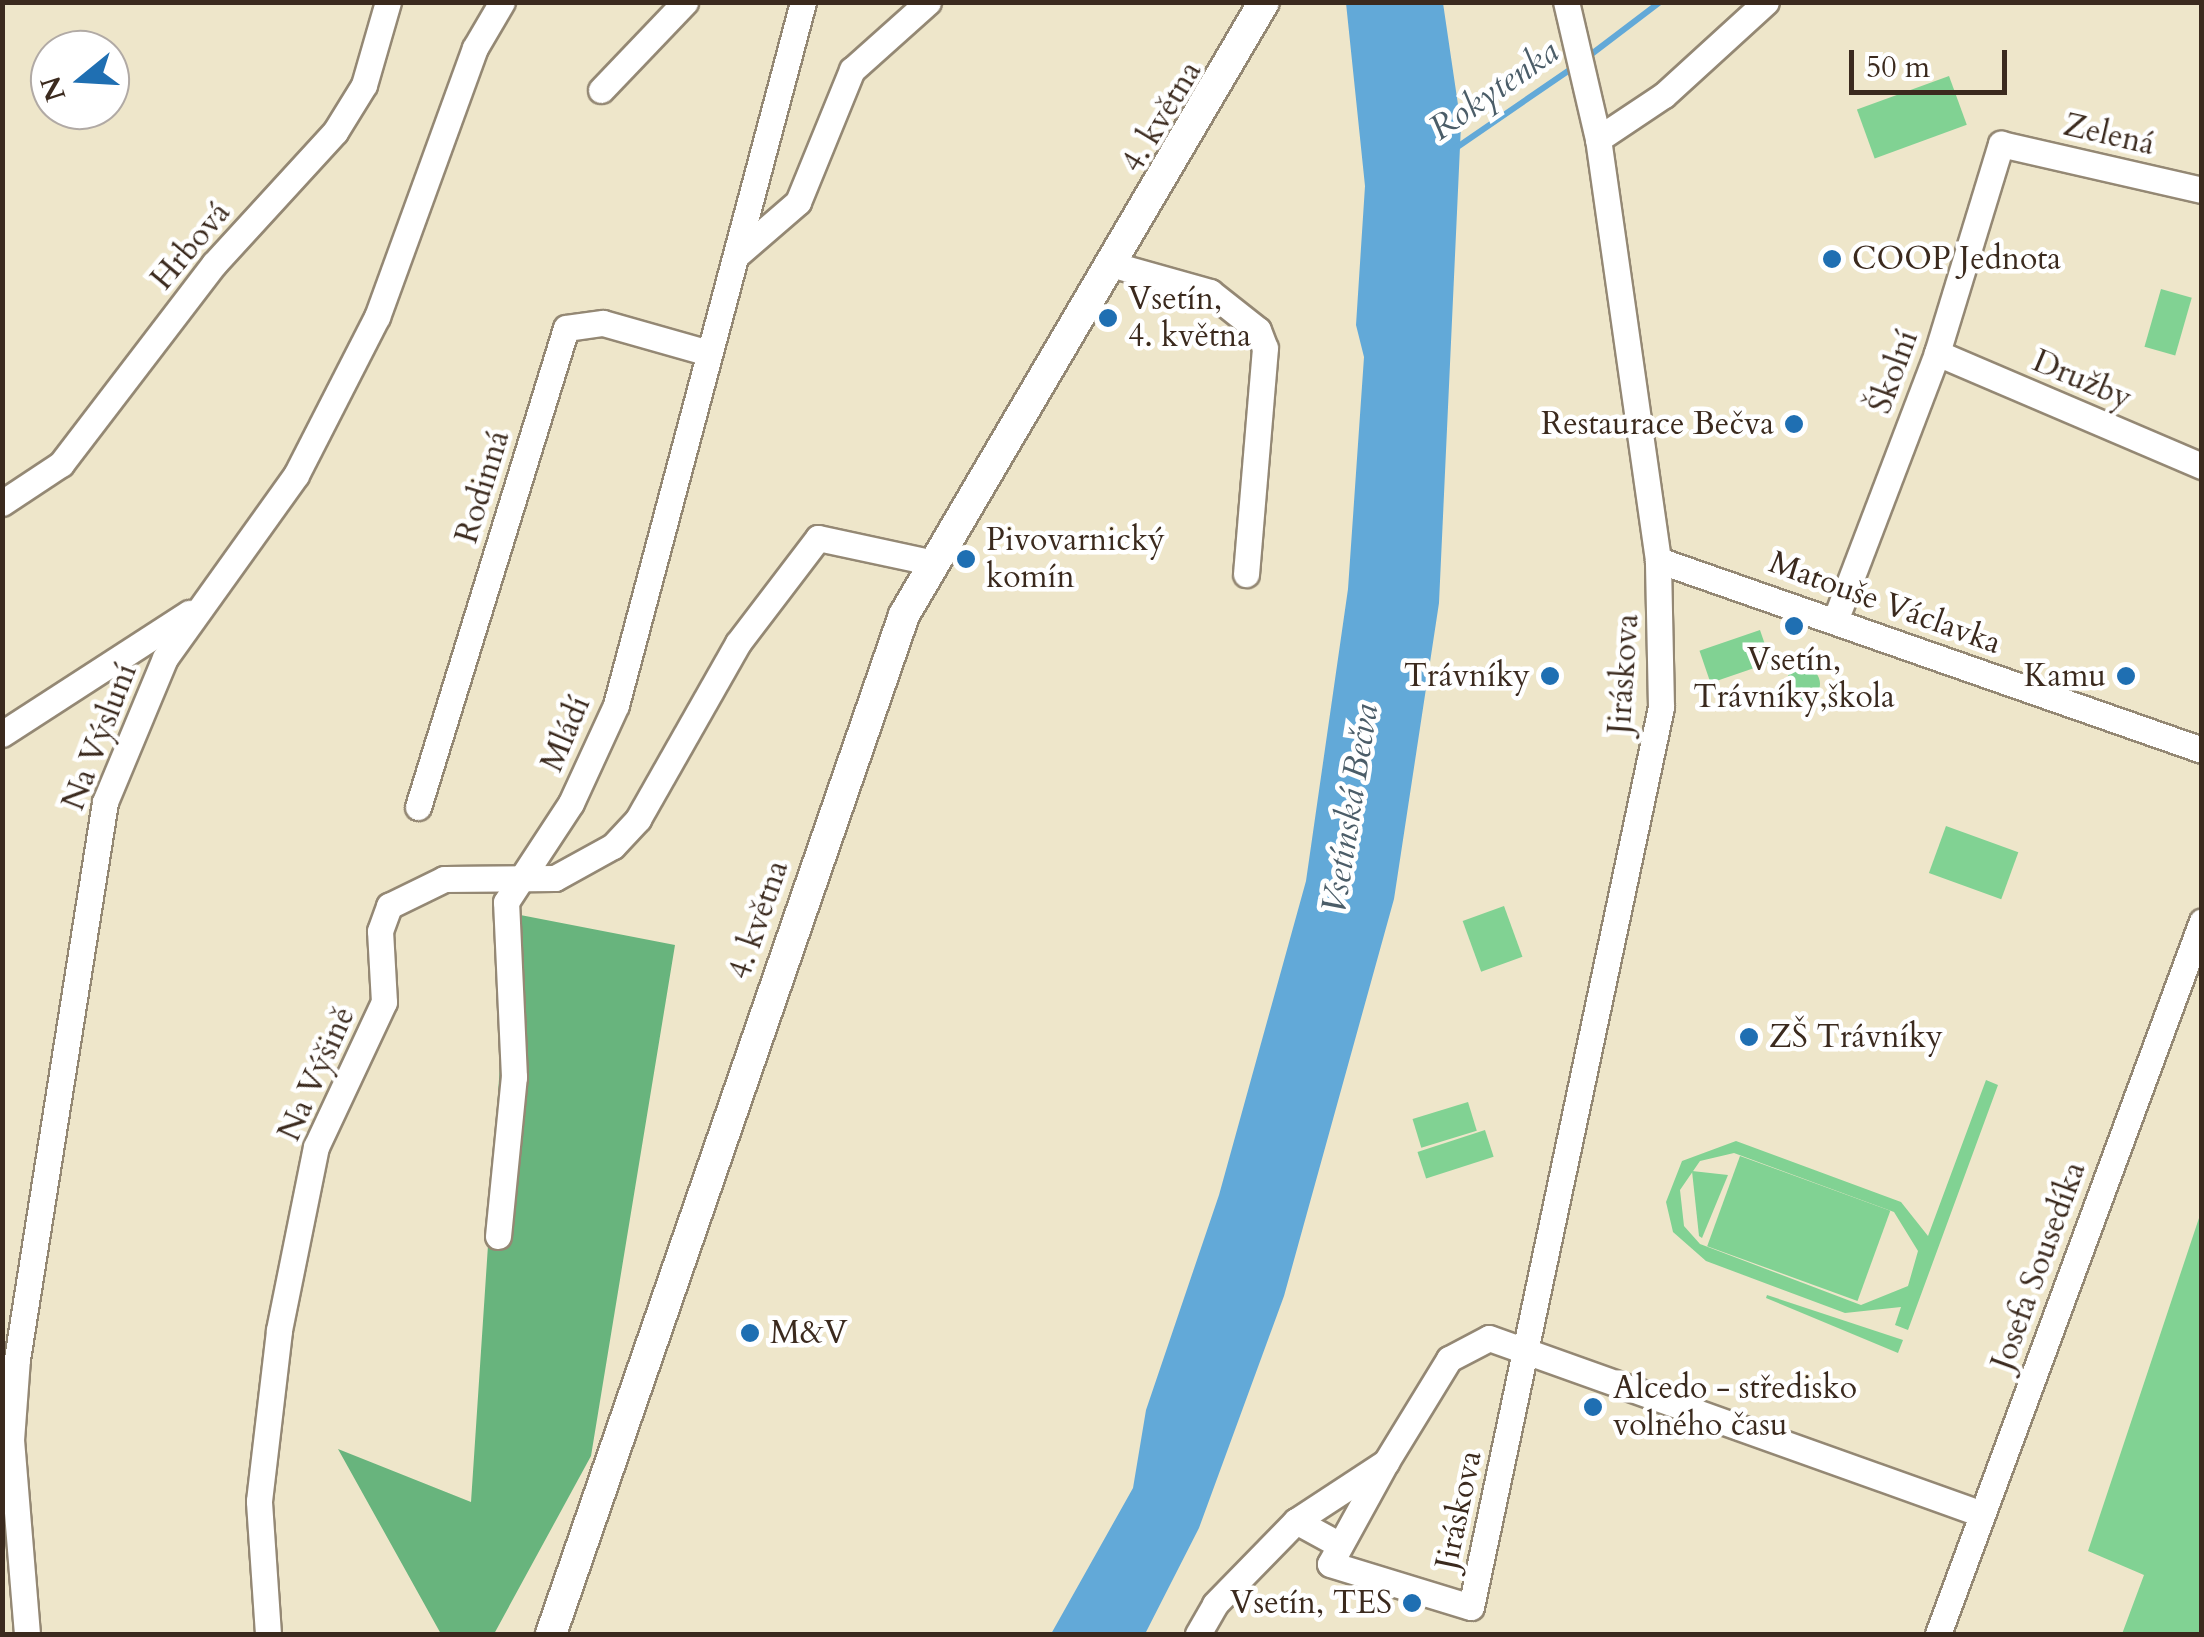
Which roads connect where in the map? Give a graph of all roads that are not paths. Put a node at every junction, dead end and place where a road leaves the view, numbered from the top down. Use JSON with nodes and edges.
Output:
{"nodes":[{"id":1,"x":388,"y":2,"type":"edge"},
{"id":2,"x":502,"y":2,"type":"edge"},
{"id":3,"x":685,"y":2,"type":"edge"},
{"id":4,"x":802,"y":2,"type":"edge"},
{"id":5,"x":928,"y":2,"type":"edge"},
{"id":6,"x":1264,"y":2,"type":"edge"},
{"id":7,"x":1566,"y":2,"type":"edge"},
{"id":8,"x":1766,"y":2,"type":"edge"},
{"id":9,"x":601,"y":90,"type":"dead end"},
{"id":10,"x":1598,"y":139,"type":"junction"},
{"id":11,"x":2002,"y":144,"type":"joint"},
{"id":12,"x":2202,"y":190,"type":"edge"},
{"id":13,"x":739,"y":253,"type":"junction"},
{"id":14,"x":1114,"y":264,"type":"junction"},
{"id":15,"x":709,"y":353,"type":"junction"},
{"id":16,"x":1936,"y":353,"type":"junction"},
{"id":17,"x":2202,"y":466,"type":"edge"},
{"id":18,"x":2,"y":503,"type":"edge"},
{"id":19,"x":1658,"y":560,"type":"junction"},
{"id":20,"x":930,"y":562,"type":"junction"},
{"id":21,"x":1246,"y":574,"type":"dead end"},
{"id":22,"x":198,"y":608,"type":"junction"},
{"id":23,"x":1836,"y":618,"type":"junction"},
{"id":24,"x":2,"y":734,"type":"edge"},
{"id":25,"x":2202,"y":750,"type":"edge"},
{"id":26,"x":418,"y":807,"type":"dead end"},
{"id":27,"x":518,"y":877,"type":"junction"},
{"id":28,"x":2202,"y":921,"type":"edge"},
{"id":29,"x":498,"y":1236,"type":"dead end"},
{"id":30,"x":1528,"y":1345,"type":"junction"},
{"id":31,"x":1386,"y":1462,"type":"junction"},
{"id":32,"x":1982,"y":1514,"type":"junction"},
{"id":33,"x":1296,"y":1522,"type":"junction"},
{"id":34,"x":1340,"y":1545,"type":"junction"},
{"id":35,"x":27,"y":1634,"type":"edge"},
{"id":36,"x":268,"y":1634,"type":"edge"},
{"id":37,"x":550,"y":1634,"type":"edge"},
{"id":38,"x":1198,"y":1634,"type":"edge"},
{"id":39,"x":1938,"y":1634,"type":"edge"}],
"edges":[{"from":1,"to":18,"type":"street","name":"Hrbová"},
{"from":2,"to":22,"type":"street","name":"Na Výsluní"},
{"from":3,"to":9,"type":"street"},
{"from":4,"to":13,"type":"street","name":"Mládí"},
{"from":5,"to":13,"type":"street"},
{"from":6,"to":14,"type":"street","name":"4. května"},
{"from":7,"to":10,"type":"street","name":"Jiráskova"},
{"from":8,"to":10,"type":"street"},
{"from":10,"to":19,"type":"street","name":"Jiráskova"},
{"from":11,"to":12,"type":"street","name":"Zelená"},
{"from":11,"to":16,"type":"street","name":"Školní"},
{"from":13,"to":15,"type":"street","name":"Mládí"},
{"from":14,"to":20,"type":"street","name":"4. května"},
{"from":14,"to":21,"type":"street"},
{"from":15,"to":26,"type":"street","name":"Rodinná"},
{"from":15,"to":27,"type":"street","name":"Mládí"},
{"from":16,"to":17,"type":"street","name":"Družby"},
{"from":16,"to":23,"type":"street","name":"Školní"},
{"from":19,"to":23,"type":"street","name":"Matouše Václavka"},
{"from":19,"to":30,"type":"street","name":"Jiráskova"},
{"from":20,"to":27,"type":"street","name":"Na Výšině"},
{"from":20,"to":37,"type":"street","name":"4. května"},
{"from":22,"to":24,"type":"street"},
{"from":22,"to":35,"type":"street","name":"Na Výsluní"},
{"from":23,"to":25,"type":"street","name":"Matouše Václavka"},
{"from":27,"to":29,"type":"street","name":"Mládí"},
{"from":27,"to":36,"type":"street","name":"Na Výšině"},
{"from":28,"to":32,"type":"street","name":"Josefa Sousedíka"},
{"from":30,"to":31,"type":"street"},
{"from":30,"to":32,"type":"street"},
{"from":30,"to":34,"type":"street","name":"Jiráskova"},
{"from":31,"to":33,"type":"street"},
{"from":31,"to":34,"type":"street"},
{"from":32,"to":39,"type":"street","name":"Josefa Sousedíka"},
{"from":33,"to":34,"type":"street"},
{"from":33,"to":38,"type":"street"}]}
